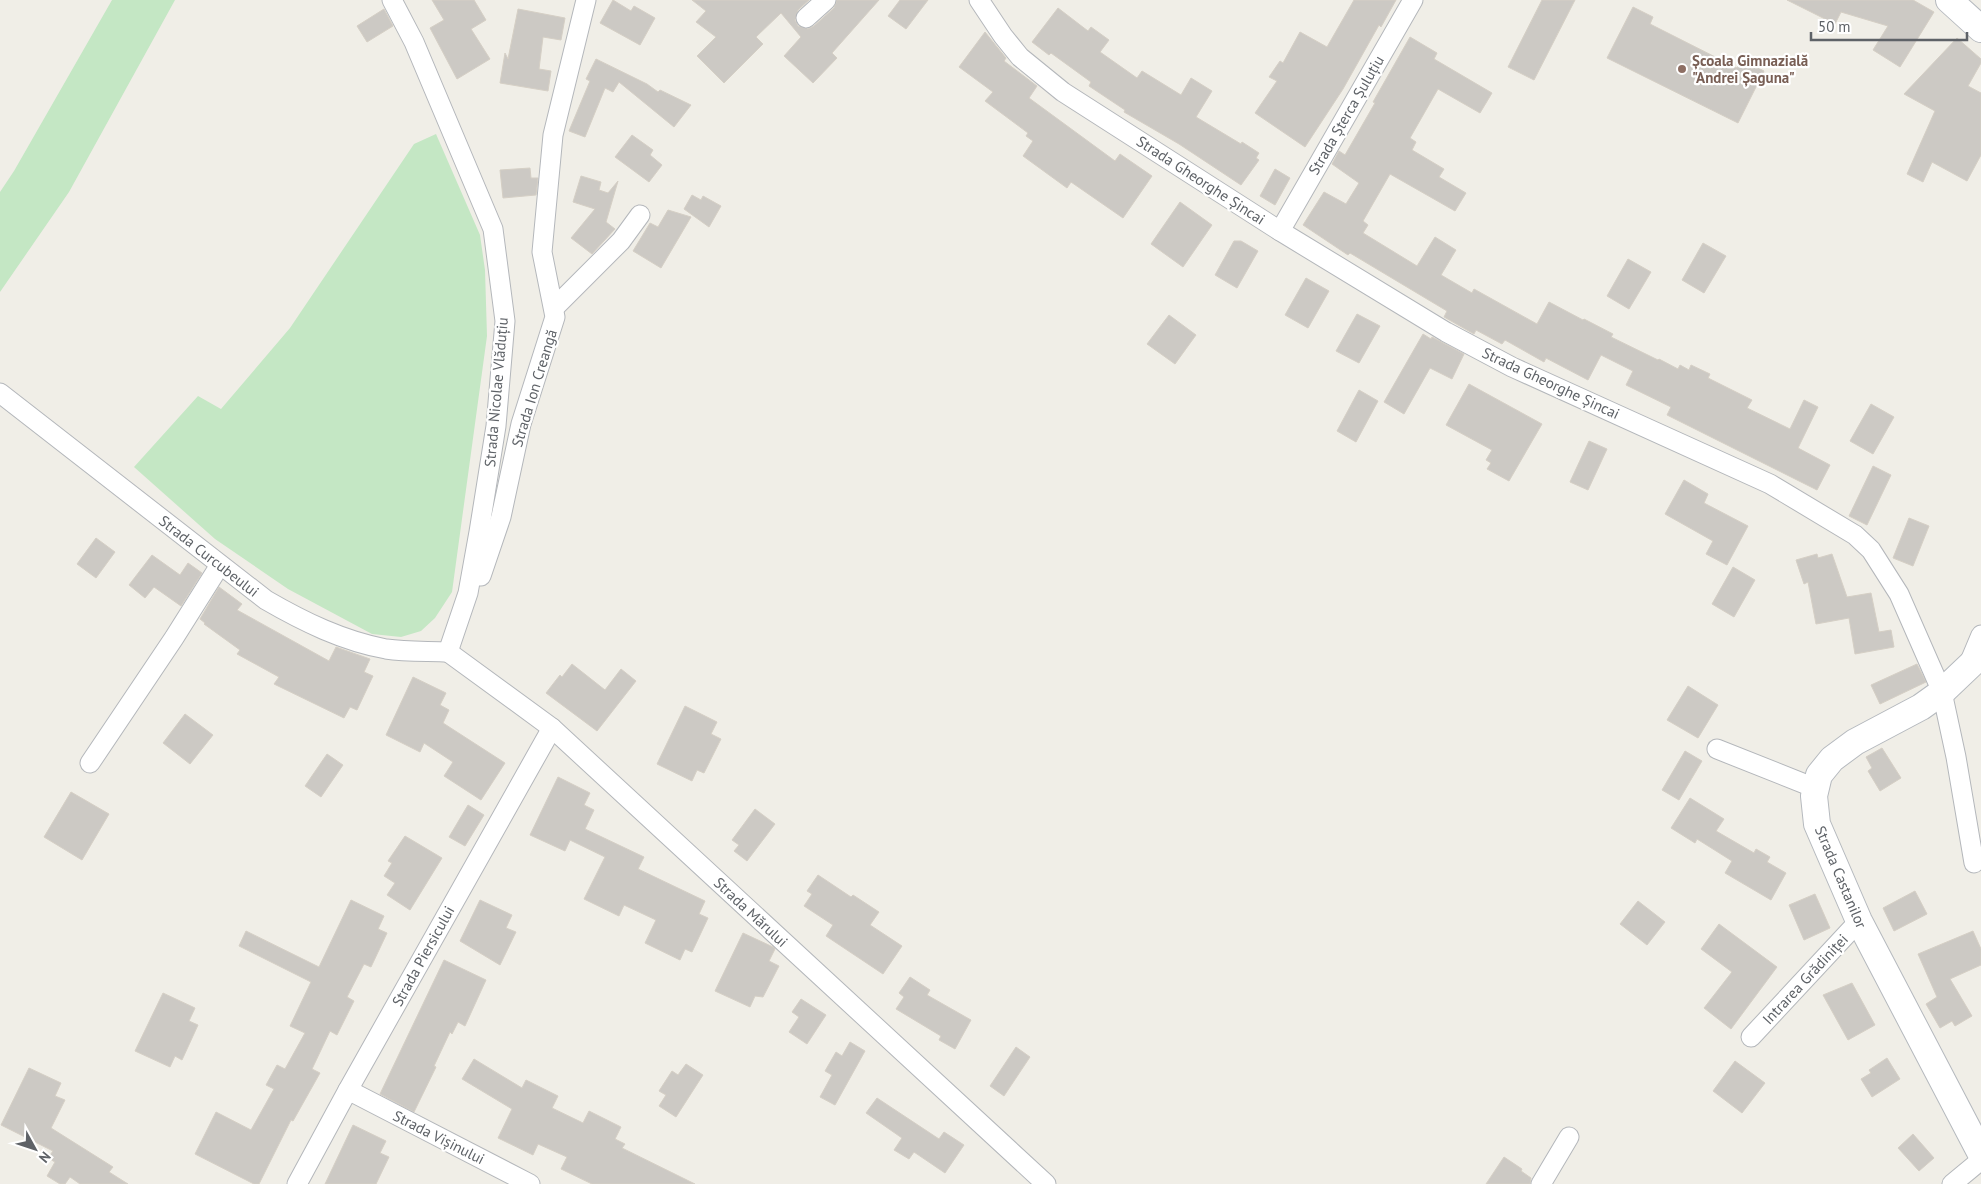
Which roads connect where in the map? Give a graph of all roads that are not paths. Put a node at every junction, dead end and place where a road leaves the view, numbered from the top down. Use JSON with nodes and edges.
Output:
{"nodes":[{"id":1,"x":392,"y":0,"type":"edge"},
{"id":2,"x":586,"y":0,"type":"edge"},
{"id":3,"x":826,"y":0,"type":"edge"},
{"id":4,"x":979,"y":0,"type":"edge"},
{"id":5,"x":1413,"y":0,"type":"edge"},
{"id":6,"x":1949,"y":0,"type":"edge"},
{"id":7,"x":806,"y":18,"type":"dead end"},
{"id":8,"x":1981,"y":29,"type":"edge"},
{"id":9,"x":640,"y":215,"type":"dead end"},
{"id":10,"x":1280,"y":231,"type":"junction"},
{"id":11,"x":554,"y":308,"type":"junction"},
{"id":12,"x":0,"y":394,"type":"edge"},
{"id":13,"x":220,"y":565,"type":"junction"},
{"id":14,"x":468,"y":593,"type":"junction"},
{"id":15,"x":1981,"y":635,"type":"edge"},
{"id":16,"x":448,"y":652,"type":"junction"},
{"id":17,"x":1974,"y":662,"type":"edge"},
{"id":18,"x":1942,"y":692,"type":"junction"},
{"id":19,"x":552,"y":728,"type":"junction"},
{"id":20,"x":1717,"y":749,"type":"dead end"},
{"id":21,"x":90,"y":763,"type":"dead end"},
{"id":22,"x":1816,"y":788,"type":"junction"},
{"id":23,"x":1974,"y":863,"type":"dead end"},
{"id":24,"x":1859,"y":921,"type":"junction"},
{"id":25,"x":1751,"y":1037,"type":"dead end"},
{"id":26,"x":348,"y":1090,"type":"junction"},
{"id":27,"x":1569,"y":1137,"type":"dead end"},
{"id":28,"x":1981,"y":1154,"type":"edge"},
{"id":29,"x":1981,"y":1160,"type":"edge"},
{"id":30,"x":297,"y":1184,"type":"edge"},
{"id":31,"x":530,"y":1184,"type":"edge"},
{"id":32,"x":1046,"y":1184,"type":"edge"},
{"id":33,"x":1541,"y":1184,"type":"edge"},
{"id":34,"x":1952,"y":1184,"type":"edge"}],
"edges":[{"from":1,"to":14,"type":"street","name":"Strada Nicolae Vlăduțiu"},
{"from":2,"to":11,"type":"street","name":"Strada Ion Creangă"},
{"from":3,"to":7,"type":"street"},
{"from":4,"to":10,"type":"street","name":"Strada Gheorghe Șincai"},
{"from":5,"to":10,"type":"street","name":"Strada Șterca Șuluțiu"},
{"from":6,"to":8,"type":"street"},
{"from":9,"to":11,"type":"street"},
{"from":10,"to":18,"type":"street","name":"Strada Gheorghe Șincai"},
{"from":11,"to":14,"type":"street","name":"Strada Ion Creangă"},
{"from":12,"to":13,"type":"street","name":"Strada Curcubeului"},
{"from":13,"to":16,"type":"street","name":"Strada Curcubeului"},
{"from":13,"to":21,"type":"street"},
{"from":14,"to":16,"type":"street","name":"Strada Nicolae Vlăduțiu"},
{"from":15,"to":17,"type":"street"},
{"from":16,"to":19,"type":"street","name":"Strada Mărului"},
{"from":17,"to":18,"type":"street","name":"Strada Castanilor"},
{"from":18,"to":22,"type":"street","name":"Strada Castanilor"},
{"from":18,"to":23,"type":"street","name":"Strada Gheorghe Șincai"},
{"from":19,"to":26,"type":"street","name":"Strada Piersicului"},
{"from":19,"to":32,"type":"street","name":"Strada Mărului"},
{"from":20,"to":22,"type":"street"},
{"from":22,"to":24,"type":"street","name":"Strada Castanilor"},
{"from":24,"to":25,"type":"street","name":"Intrarea Grădiniței"},
{"from":24,"to":28,"type":"street","name":"Strada Castanilor"},
{"from":26,"to":30,"type":"street","name":"Strada Piersicului"},
{"from":26,"to":31,"type":"street","name":"Strada Vișinului"},
{"from":27,"to":33,"type":"street"},
{"from":29,"to":34,"type":"street"}]}
